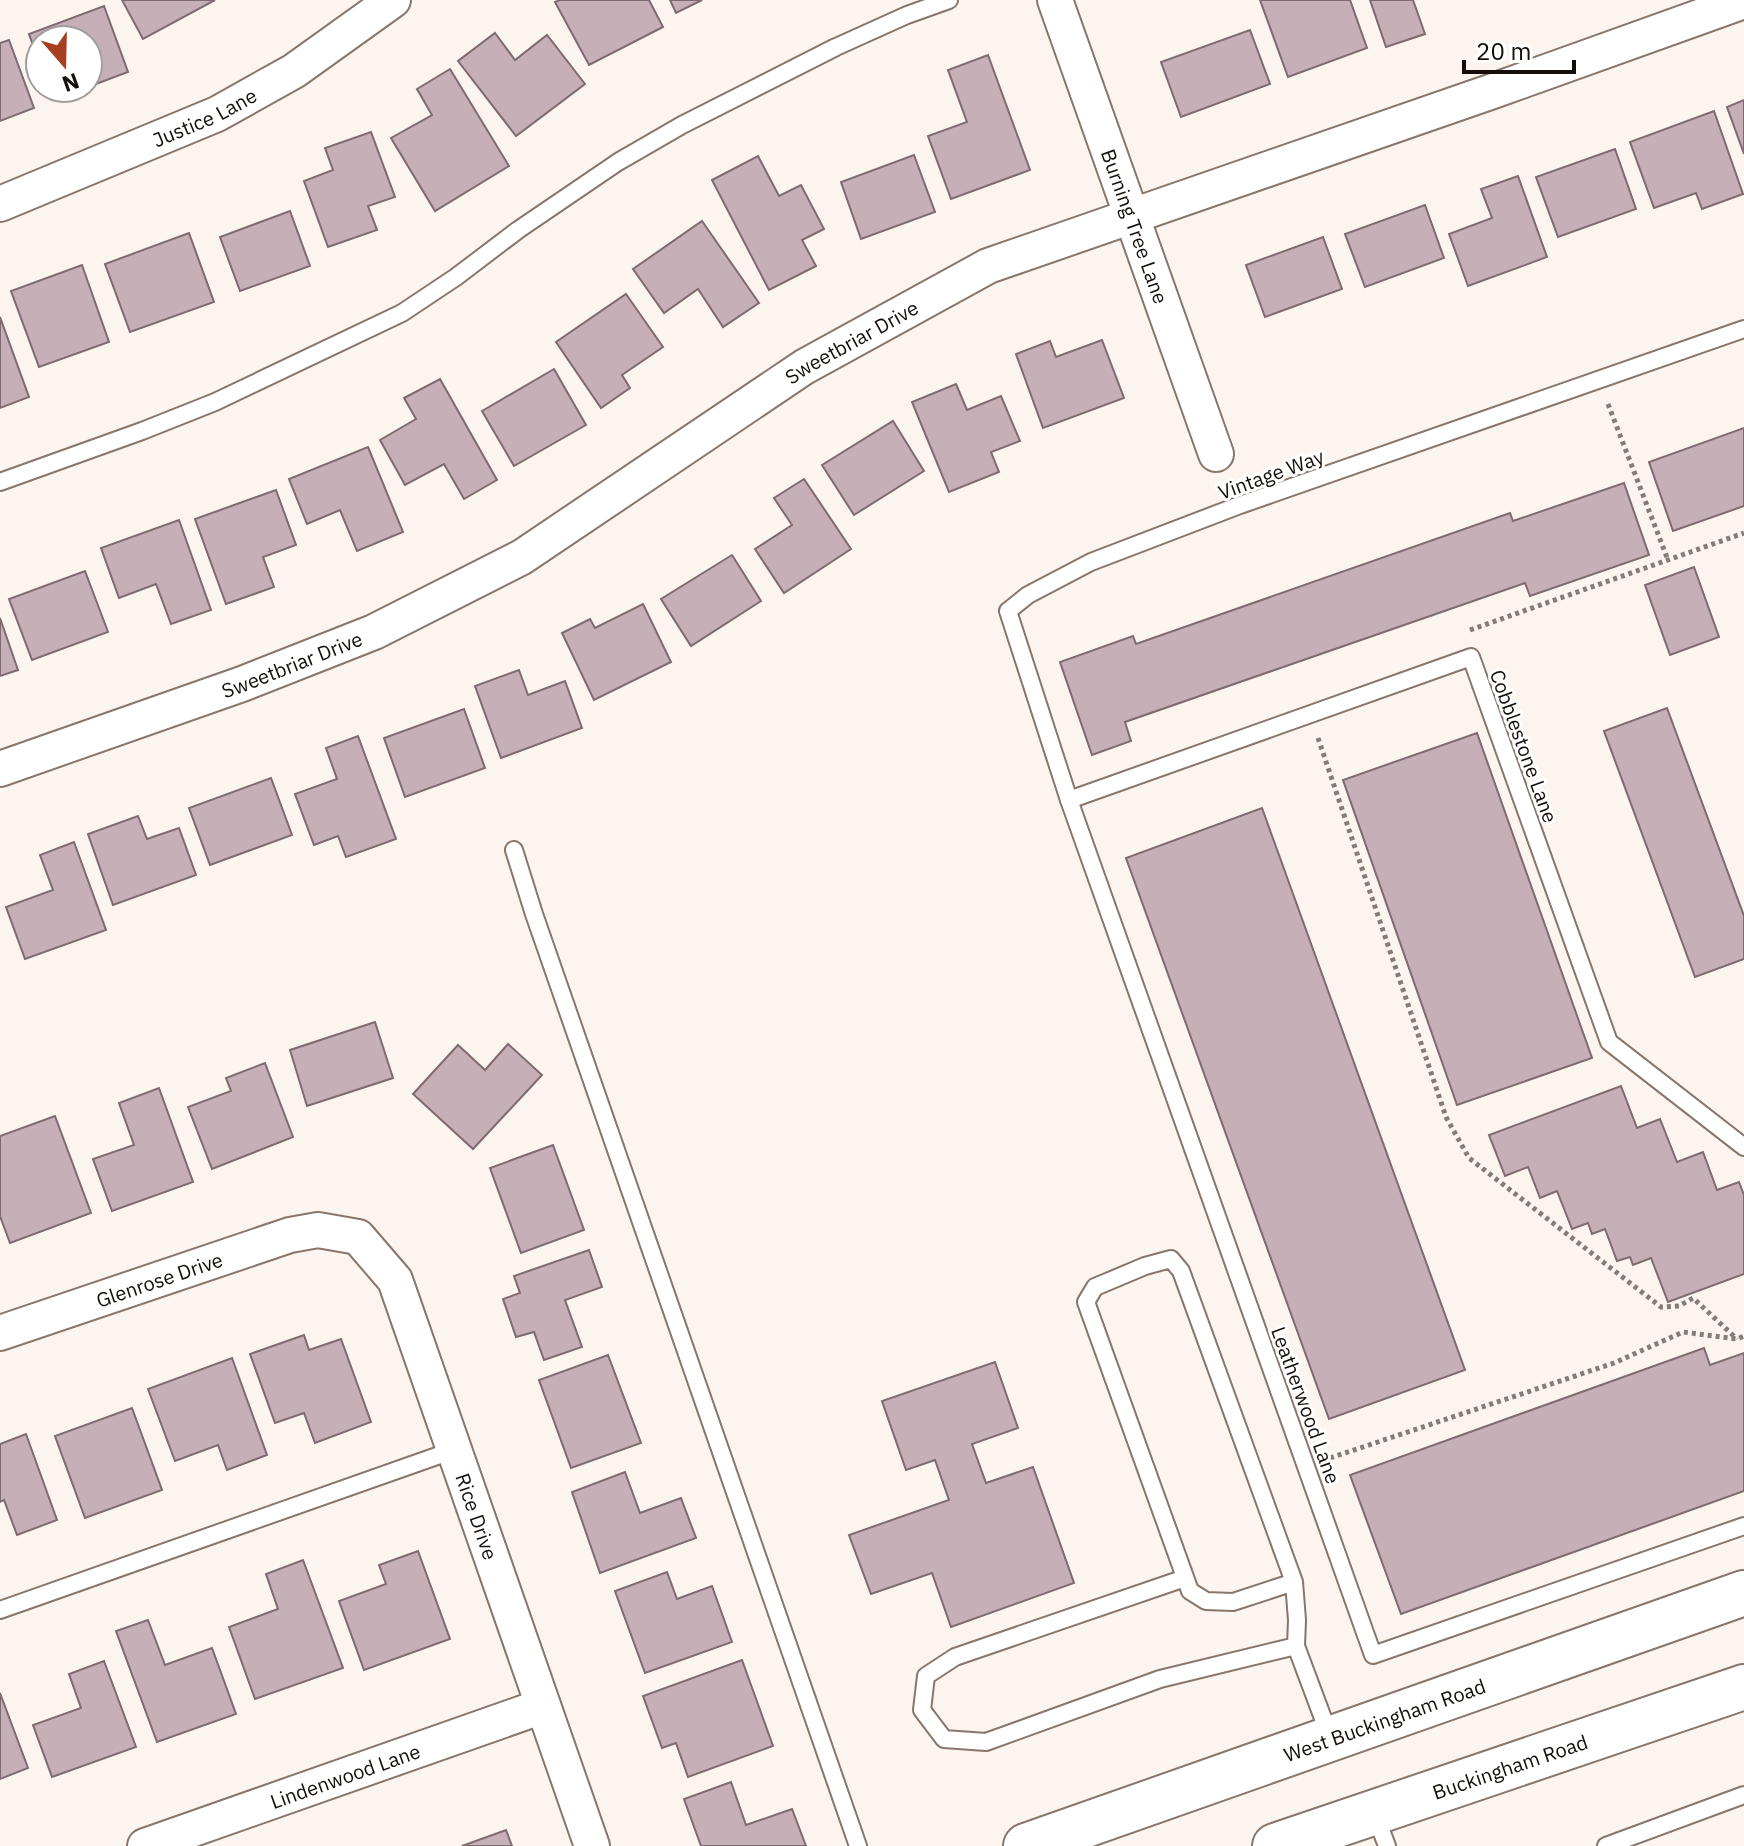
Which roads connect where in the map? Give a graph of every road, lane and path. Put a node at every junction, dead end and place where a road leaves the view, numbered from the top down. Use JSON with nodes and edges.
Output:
{"nodes":[{"id":1,"x":393,"y":0,"type":"edge"},
{"id":2,"x":949,"y":0,"type":"edge"},
{"id":3,"x":1055,"y":0,"type":"edge"},
{"id":4,"x":1744,"y":1,"type":"edge"},
{"id":5,"x":0,"y":204,"type":"edge"},
{"id":6,"x":1132,"y":215,"type":"junction"},
{"id":7,"x":1744,"y":329,"type":"edge"},
{"id":8,"x":1598,"y":380,"type":"junction"},
{"id":9,"x":1216,"y":454,"type":"dead end"},
{"id":10,"x":0,"y":482,"type":"edge"},
{"id":11,"x":1668,"y":560,"type":"dead end"},
{"id":12,"x":1310,"y":715,"type":"junction"},
{"id":13,"x":0,"y":769,"type":"edge"},
{"id":14,"x":1069,"y":800,"type":"junction"},
{"id":15,"x":514,"y":850,"type":"dead end"},
{"id":16,"x":1744,"y":1147,"type":"edge"},
{"id":17,"x":318,"y":1230,"type":"joint"},
{"id":18,"x":0,"y":1333,"type":"edge"},
{"id":19,"x":1740,"y":1338,"type":"edge"},
{"id":20,"x":454,"y":1450,"type":"junction"},
{"id":21,"x":1306,"y":1465,"type":"junction"},
{"id":22,"x":1744,"y":1526,"type":"edge"},
{"id":23,"x":1185,"y":1578,"type":"junction"},
{"id":24,"x":1294,"y":1582,"type":"junction"},
{"id":25,"x":1744,"y":1593,"type":"edge"},
{"id":26,"x":0,"y":1610,"type":"edge"},
{"id":27,"x":1296,"y":1646,"type":"junction"},
{"id":28,"x":1740,"y":1692,"type":"edge"},
{"id":29,"x":543,"y":1706,"type":"junction"},
{"id":30,"x":1331,"y":1739,"type":"junction"},
{"id":31,"x":1744,"y":1795,"type":"edge"},
{"id":32,"x":1381,"y":1828,"type":"edge"},
{"id":33,"x":1101,"y":1834,"type":"edge"},
{"id":34,"x":145,"y":1846,"type":"edge"},
{"id":35,"x":592,"y":1846,"type":"edge"},
{"id":36,"x":858,"y":1846,"type":"edge"},
{"id":37,"x":1026,"y":1846,"type":"edge"},
{"id":38,"x":1275,"y":1846,"type":"edge"},
{"id":39,"x":1606,"y":1846,"type":"edge"}],
"edges":[{"from":1,"to":5,"type":"street","name":"Justice Lane"},
{"from":2,"to":10,"type":"lane"},
{"from":3,"to":6,"type":"street","name":"Burning Tree Lane"},
{"from":4,"to":6,"type":"street","name":"Sweetbriar Drive"},
{"from":6,"to":9,"type":"street","name":"Burning Tree Lane"},
{"from":6,"to":13,"type":"street","name":"Sweetbriar Drive"},
{"from":7,"to":8,"type":"lane","name":"Vintage Way"},
{"from":8,"to":11,"type":"path"},
{"from":8,"to":14,"type":"lane","name":"Vintage Way"},
{"from":12,"to":14,"type":"lane","name":"Cobblestone Lane"},
{"from":12,"to":16,"type":"lane","name":"Cobblestone Lane"},
{"from":12,"to":19,"type":"path"},
{"from":14,"to":21,"type":"lane","name":"Leatherwood Lane"},
{"from":15,"to":36,"type":"lane"},
{"from":17,"to":18,"type":"street","name":"Glenrose Drive"},
{"from":17,"to":20,"type":"street","name":"Rice Drive"},
{"from":19,"to":21,"type":"path"},
{"from":20,"to":26,"type":"lane"},
{"from":20,"to":29,"type":"street","name":"Rice Drive"},
{"from":21,"to":22,"type":"lane","name":"Leatherwood Lane"},
{"from":23,"to":24,"type":"lane"},
{"from":23,"to":24,"type":"lane"},
{"from":23,"to":27,"type":"lane"},
{"from":24,"to":27,"type":"lane"},
{"from":25,"to":30,"type":"main road","name":"West Buckingham Road"},
{"from":27,"to":30,"type":"lane"},
{"from":28,"to":32,"type":"main road","name":"Buckingham Road"},
{"from":29,"to":34,"type":"street","name":"Lindenwood Lane"},
{"from":29,"to":35,"type":"street","name":"Rice Drive"},
{"from":30,"to":33,"type":"main road","name":"West Buckingham Road"},
{"from":31,"to":39,"type":"lane"},
{"from":32,"to":38,"type":"main road","name":"Buckingham Road"},
{"from":33,"to":37,"type":"main road","name":"West Buckingham Road"}]}
